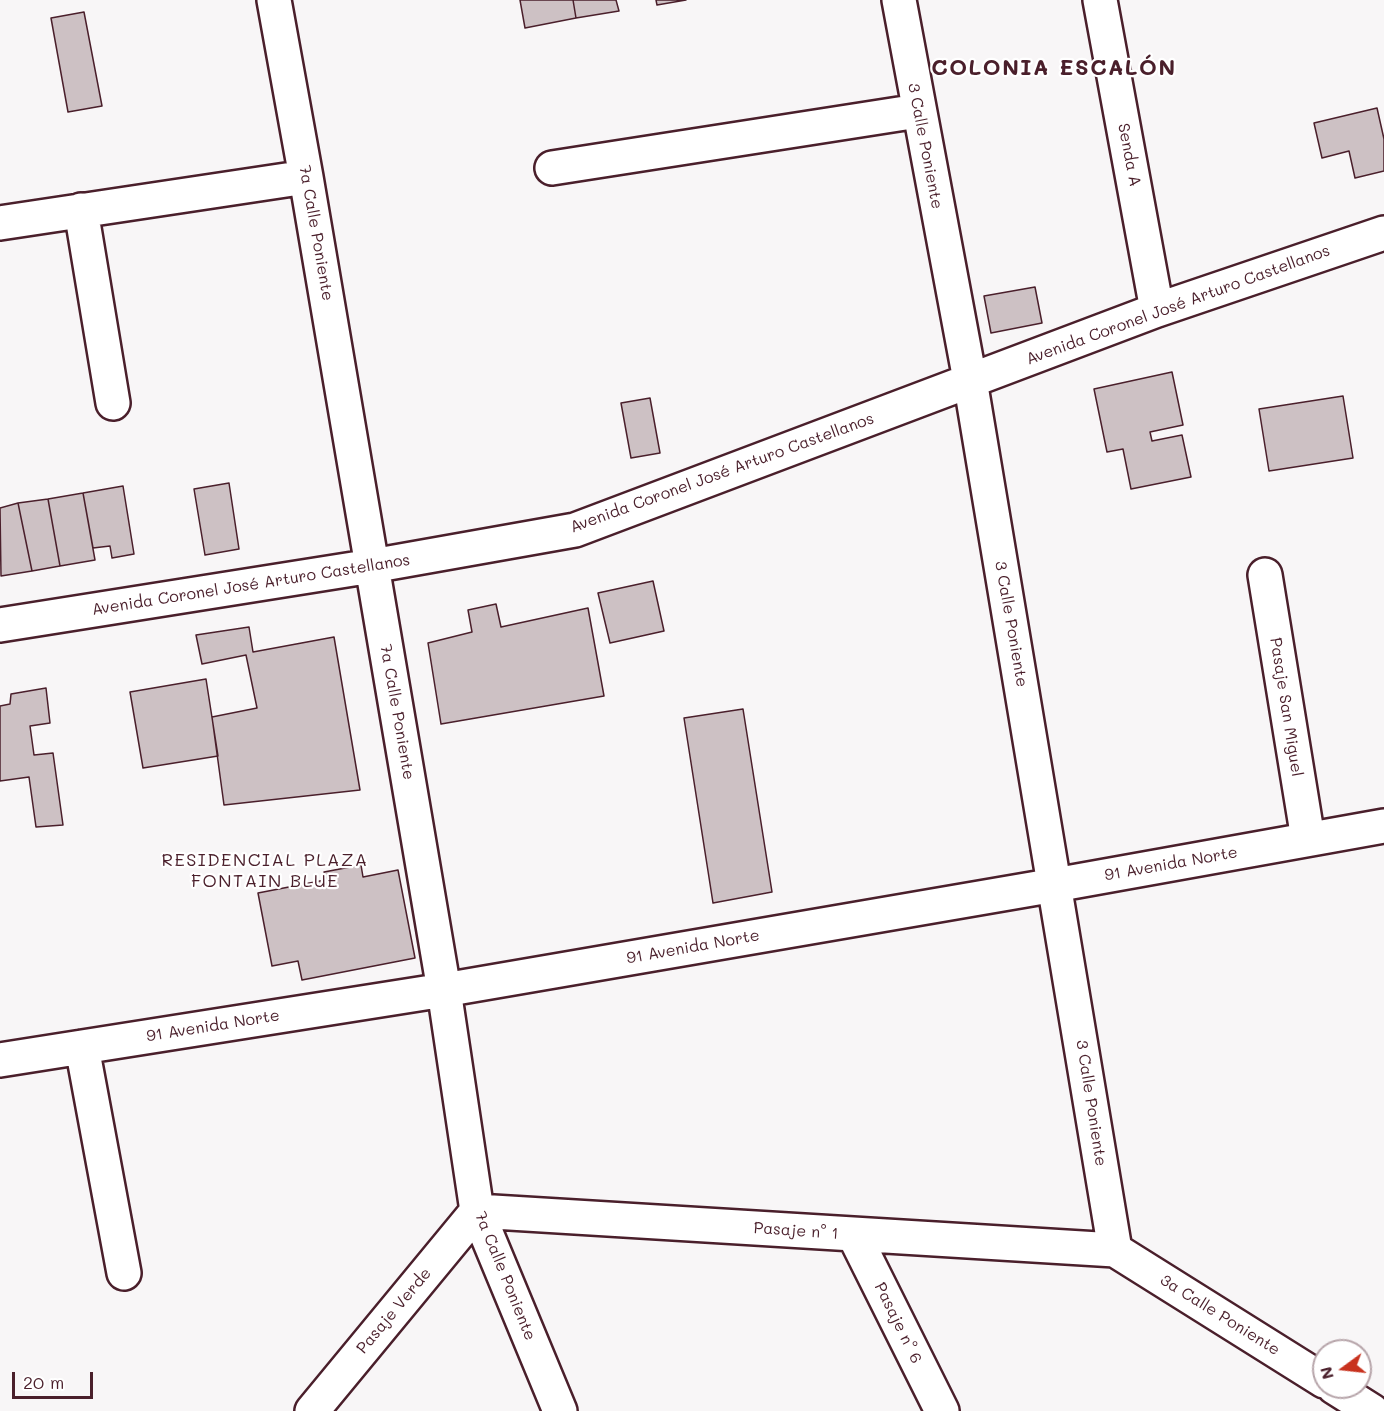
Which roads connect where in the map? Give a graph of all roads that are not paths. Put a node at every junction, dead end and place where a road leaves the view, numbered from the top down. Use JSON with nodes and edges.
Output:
{"nodes":[{"id":1,"x":274,"y":0,"type":"edge"},
{"id":2,"x":899,"y":0,"type":"edge"},
{"id":3,"x":1100,"y":0,"type":"edge"},
{"id":4,"x":918,"y":111,"type":"junction"},
{"id":5,"x":552,"y":168,"type":"dead end"},
{"id":6,"x":306,"y":177,"type":"junction"},
{"id":7,"x":81,"y":210,"type":"junction"},
{"id":8,"x":0,"y":223,"type":"edge"},
{"id":9,"x":1384,"y":233,"type":"edge"},
{"id":10,"x":1157,"y":310,"type":"junction"},
{"id":11,"x":970,"y":380,"type":"junction"},
{"id":12,"x":113,"y":403,"type":"dead end"},
{"id":13,"x":372,"y":566,"type":"junction"},
{"id":14,"x":1264,"y":575,"type":"dead end"},
{"id":15,"x":0,"y":625,"type":"edge"},
{"id":16,"x":1384,"y":826,"type":"edge"},
{"id":17,"x":1308,"y":839,"type":"junction"},
{"id":18,"x":1056,"y":885,"type":"junction"},
{"id":19,"x":444,"y":990,"type":"junction"},
{"id":20,"x":82,"y":1047,"type":"junction"},
{"id":21,"x":0,"y":1060,"type":"edge"},
{"id":22,"x":477,"y":1211,"type":"junction"},
{"id":23,"x":854,"y":1235,"type":"junction"},
{"id":24,"x":1115,"y":1250,"type":"junction"},
{"id":25,"x":124,"y":1273,"type":"dead end"},
{"id":26,"x":1312,"y":1373,"type":"edge"},
{"id":27,"x":1353,"y":1399,"type":"edge"},
{"id":28,"x":312,"y":1411,"type":"edge"},
{"id":29,"x":560,"y":1411,"type":"edge"},
{"id":30,"x":942,"y":1411,"type":"edge"},
{"id":31,"x":1372,"y":1411,"type":"edge"}],
"edges":[{"from":1,"to":6,"type":"street","name":"7a Calle Poniente"},
{"from":2,"to":4,"type":"street","name":"3 Calle Poniente"},
{"from":3,"to":10,"type":"street","name":"Senda A"},
{"from":4,"to":5,"type":"street"},
{"from":4,"to":11,"type":"street","name":"3 Calle Poniente"},
{"from":6,"to":7,"type":"street"},
{"from":6,"to":13,"type":"street","name":"7a Calle Poniente"},
{"from":7,"to":8,"type":"street"},
{"from":7,"to":12,"type":"street"},
{"from":9,"to":10,"type":"street","name":"Avenida Coronel José Arturo Castellanos"},
{"from":10,"to":11,"type":"street","name":"Avenida Coronel José Arturo Castellanos"},
{"from":11,"to":13,"type":"street","name":"Avenida Coronel José Arturo Castellanos"},
{"from":11,"to":18,"type":"street","name":"3 Calle Poniente"},
{"from":13,"to":15,"type":"street","name":"Avenida Coronel José Arturo Castellanos"},
{"from":13,"to":19,"type":"street","name":"7a Calle Poniente"},
{"from":14,"to":17,"type":"street","name":"Pasaje San Miguel"},
{"from":16,"to":17,"type":"street","name":"91 Avenida Norte"},
{"from":17,"to":18,"type":"street","name":"91 Avenida Norte"},
{"from":18,"to":19,"type":"street","name":"91 Avenida Norte"},
{"from":18,"to":24,"type":"street","name":"3 Calle Poniente"},
{"from":19,"to":20,"type":"street","name":"91 Avenida Norte"},
{"from":19,"to":22,"type":"street","name":"7a Calle Poniente"},
{"from":20,"to":21,"type":"street","name":"91 Avenida Norte"},
{"from":20,"to":25,"type":"street"},
{"from":22,"to":23,"type":"street","name":"Pasaje n° 1"},
{"from":22,"to":28,"type":"street","name":"Pasaje Verde"},
{"from":22,"to":29,"type":"street","name":"7a Calle Poniente"},
{"from":23,"to":24,"type":"street","name":"Pasaje n° 1"},
{"from":23,"to":30,"type":"street","name":"Pasaje n° 6"},
{"from":24,"to":26,"type":"street","name":"3a Calle Poniente"},
{"from":27,"to":31,"type":"street"}]}
